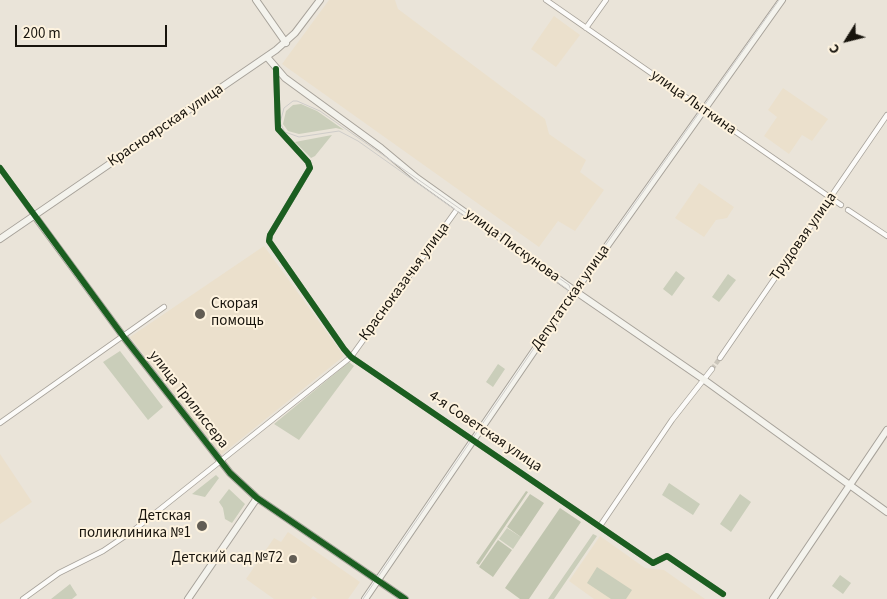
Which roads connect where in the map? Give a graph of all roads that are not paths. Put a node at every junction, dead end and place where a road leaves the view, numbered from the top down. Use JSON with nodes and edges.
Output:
{"nodes":[{"id":1,"x":256,"y":0,"type":"edge"},
{"id":2,"x":320,"y":0,"type":"edge"},
{"id":3,"x":546,"y":0,"type":"edge"},
{"id":4,"x":606,"y":0,"type":"edge"},
{"id":5,"x":782,"y":0,"type":"edge"},
{"id":6,"x":586,"y":28,"type":"junction"},
{"id":7,"x":286,"y":43,"type":"junction"},
{"id":8,"x":267,"y":57,"type":"junction"},
{"id":9,"x":276,"y":69,"type":"junction"},
{"id":10,"x":703,"y":111,"type":"junction"},
{"id":11,"x":887,"y":115,"type":"edge"},
{"id":12,"x":0,"y":168,"type":"edge"},
{"id":13,"x":830,"y":198,"type":"junction"},
{"id":14,"x":841,"y":206,"type":"dead end"},
{"id":15,"x":458,"y":208,"type":"junction"},
{"id":16,"x":848,"y":210,"type":"dead end"},
{"id":17,"x":34,"y":215,"type":"junction"},
{"id":18,"x":887,"y":236,"type":"edge"},
{"id":19,"x":0,"y":239,"type":"edge"},
{"id":20,"x":575,"y":291,"type":"junction"},
{"id":21,"x":164,"y":307,"type":"dead end"},
{"id":22,"x":123,"y":336,"type":"junction"},
{"id":23,"x":351,"y":357,"type":"junction"},
{"id":24,"x":720,"y":358,"type":"tunnel mouth"},
{"id":25,"x":712,"y":369,"type":"tunnel mouth"},
{"id":26,"x":703,"y":379,"type":"junction"},
{"id":27,"x":0,"y":423,"type":"edge"},
{"id":28,"x":887,"y":430,"type":"edge"},
{"id":29,"x":475,"y":441,"type":"junction"},
{"id":30,"x":220,"y":462,"type":"junction"},
{"id":31,"x":849,"y":485,"type":"junction"},
{"id":32,"x":257,"y":498,"type":"junction"},
{"id":33,"x":887,"y":512,"type":"edge"},
{"id":34,"x":600,"y":526,"type":"junction"},
{"id":35,"x":378,"y":581,"type":"junction"},
{"id":36,"x":722,"y":594,"type":"dead end"},
{"id":37,"x":23,"y":599,"type":"edge"},
{"id":38,"x":188,"y":599,"type":"edge"},
{"id":39,"x":365,"y":599,"type":"edge"},
{"id":40,"x":405,"y":599,"type":"edge"},
{"id":41,"x":773,"y":599,"type":"edge"}],
"edges":[{"from":1,"to":7,"type":"street"},
{"from":2,"to":7,"type":"street","name":"Красноярская улица"},
{"from":3,"to":6,"type":"street","name":"улица Лыткина"},
{"from":4,"to":6,"type":"street"},
{"from":5,"to":10,"type":"street","name":"Депутатская улица"},
{"from":6,"to":10,"type":"street","name":"улица Лыткина"},
{"from":7,"to":8,"type":"street","name":"Красноярская улица"},
{"from":8,"to":9,"type":"street","name":"улица Пискунова"},
{"from":8,"to":17,"type":"street","name":"Красноярская улица"},
{"from":9,"to":15,"type":"street","name":"улица Пискунова"},
{"from":9,"to":23,"type":"street","name":"4-я Советская улица"},
{"from":10,"to":13,"type":"street","name":"улица Лыткина"},
{"from":10,"to":20,"type":"street","name":"Депутатская улица"},
{"from":11,"to":13,"type":"street","name":"Трудовая улица"},
{"from":12,"to":17,"type":"street","name":"улица Трилиссера"},
{"from":13,"to":14,"type":"street","name":"улица Лыткина"},
{"from":13,"to":24,"type":"street","name":"Трудовая улица"},
{"from":15,"to":20,"type":"street","name":"улица Пискунова"},
{"from":15,"to":23,"type":"street","name":"Красноказачья улица"},
{"from":16,"to":18,"type":"street"},
{"from":17,"to":19,"type":"street","name":"Красноярская улица"},
{"from":17,"to":22,"type":"street","name":"улица Трилиссера"},
{"from":20,"to":26,"type":"street","name":"улица Пискунова"},
{"from":20,"to":29,"type":"street","name":"Депутатская улица"},
{"from":21,"to":22,"type":"street"},
{"from":22,"to":27,"type":"street"},
{"from":22,"to":30,"type":"street","name":"улица Трилиссера"},
{"from":23,"to":29,"type":"street","name":"4-я Советская улица"},
{"from":23,"to":30,"type":"street","name":"Красноказачья улица"},
{"from":25,"to":26,"type":"street"},
{"from":26,"to":31,"type":"street","name":"улица Пискунова"},
{"from":26,"to":34,"type":"street"},
{"from":28,"to":31,"type":"street"},
{"from":29,"to":34,"type":"street","name":"4-я Советская улица"},
{"from":29,"to":35,"type":"street","name":"Депутатская улица"},
{"from":30,"to":32,"type":"street","name":"улица Трилиссера"},
{"from":30,"to":37,"type":"street","name":"Красноказачья улица"},
{"from":31,"to":33,"type":"street","name":"улица Пискунова"},
{"from":31,"to":41,"type":"street"},
{"from":32,"to":35,"type":"street","name":"улица Трилиссера"},
{"from":32,"to":38,"type":"street"},
{"from":34,"to":36,"type":"street","name":"4-я Советская улица"},
{"from":35,"to":39,"type":"street","name":"Депутатская улица"},
{"from":35,"to":40,"type":"street","name":"улица Трилиссера"}]}
